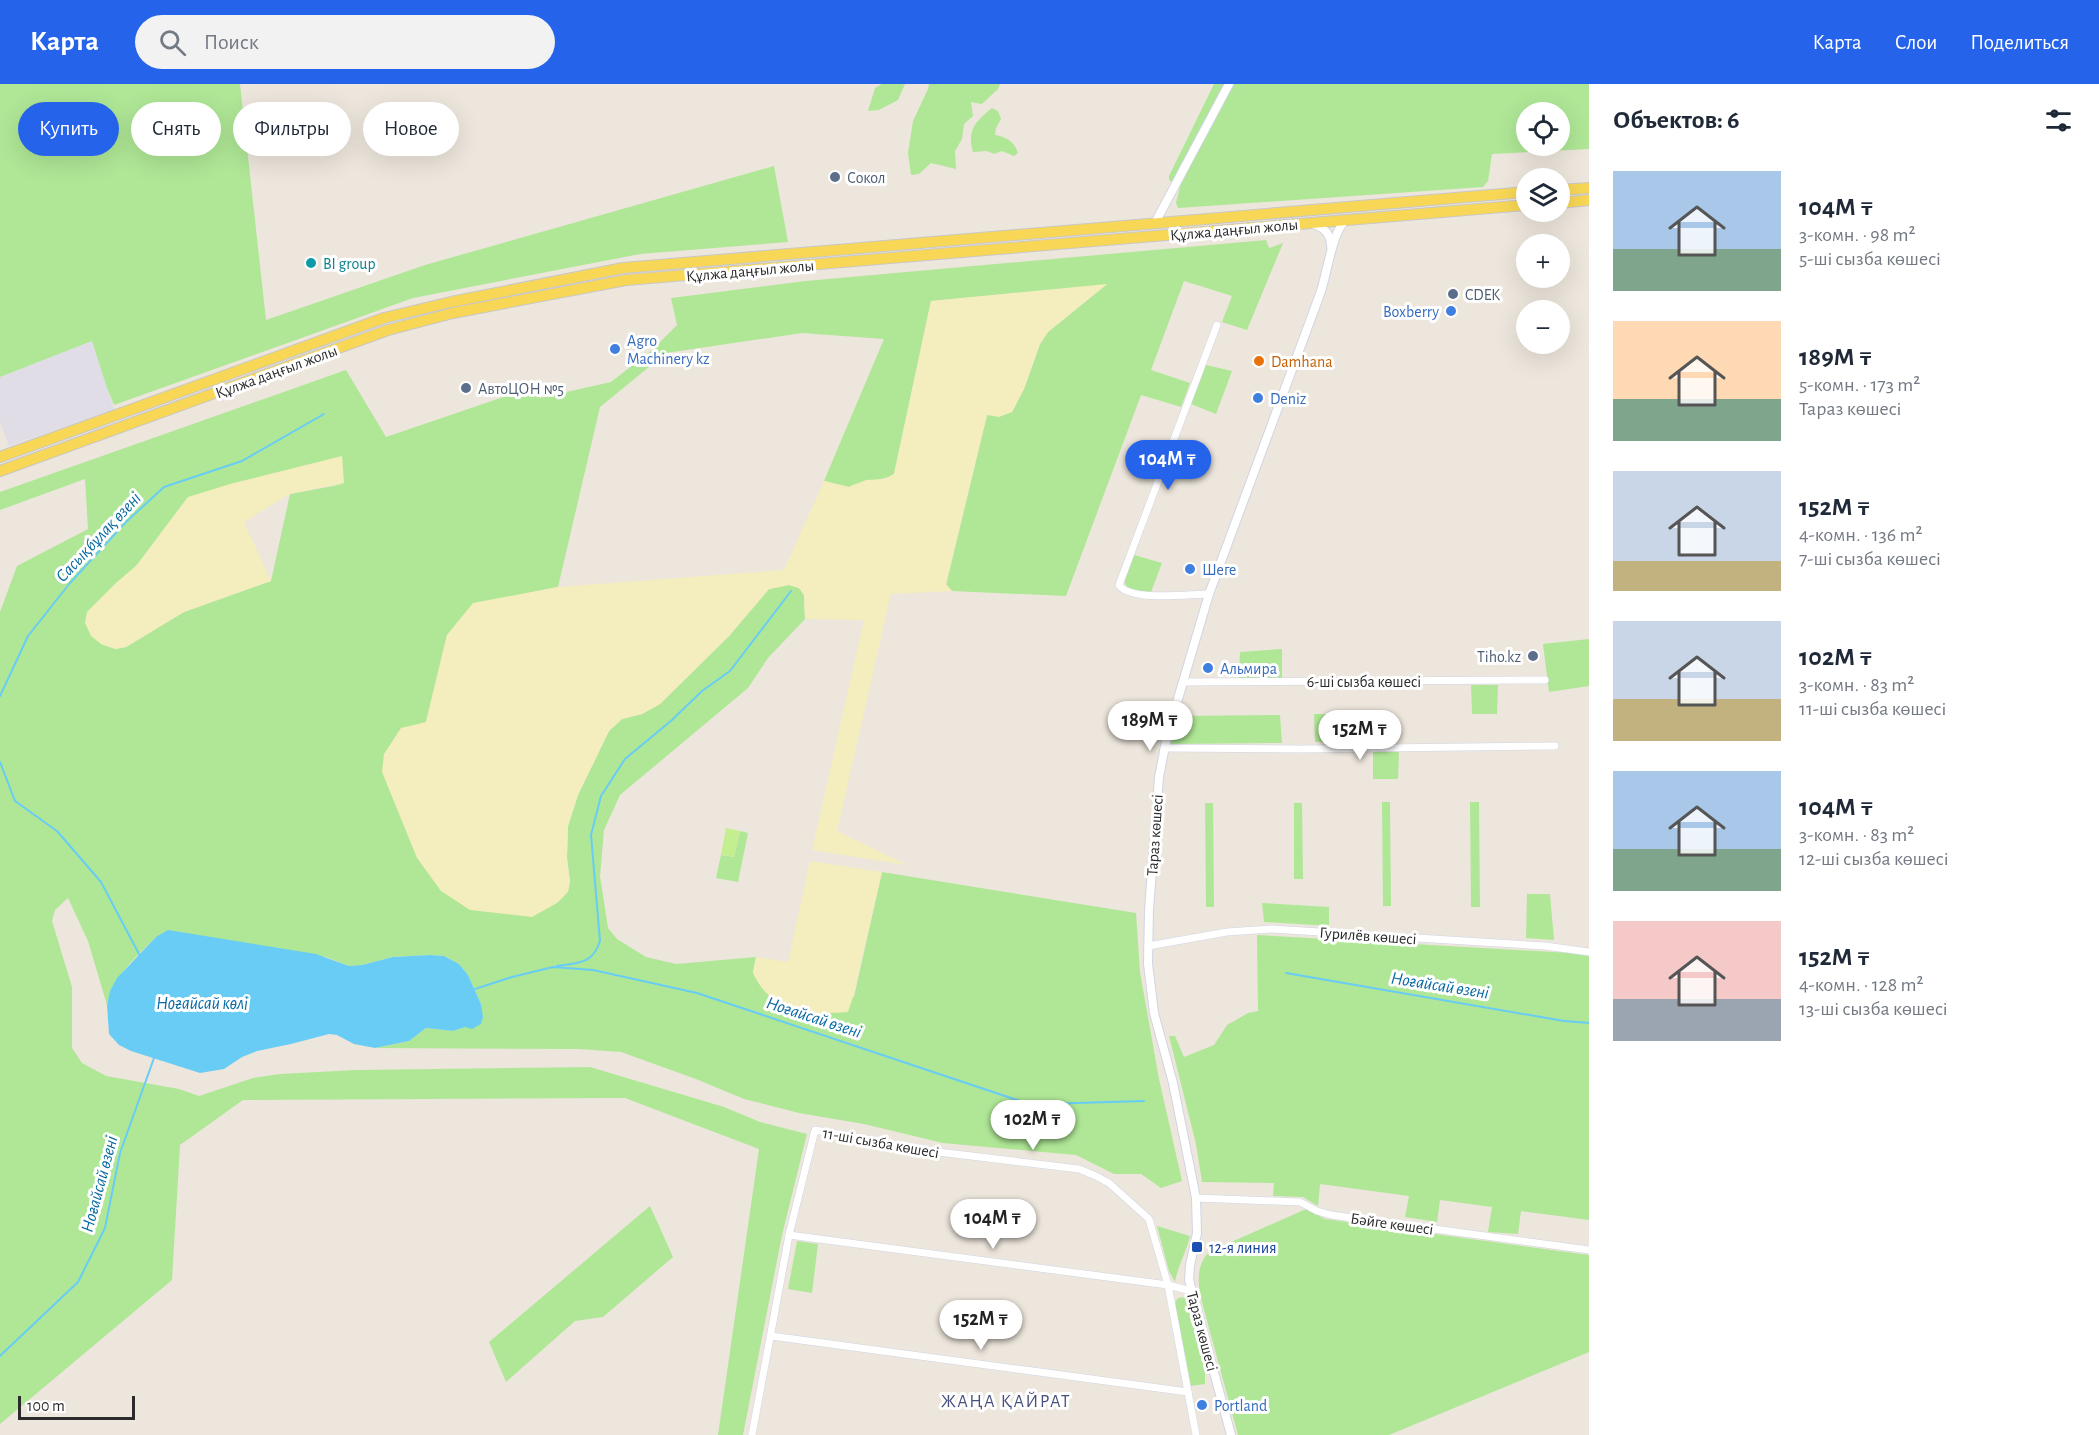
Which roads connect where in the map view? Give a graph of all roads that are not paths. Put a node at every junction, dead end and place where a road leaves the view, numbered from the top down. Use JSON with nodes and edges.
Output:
{"nodes":[{"id":1,"x":1229,"y":84,"type":"edge"},
{"id":2,"x":1589,"y":188,"type":"edge"},
{"id":3,"x":1570,"y":189,"type":"edge"},
{"id":4,"x":1516,"y":193,"type":"edge"},
{"id":5,"x":1589,"y":201,"type":"edge"},
{"id":6,"x":1570,"y":202,"type":"edge"},
{"id":7,"x":1516,"y":207,"type":"edge"},
{"id":8,"x":1346,"y":220,"type":"junction"},
{"id":9,"x":1155,"y":223,"type":"junction"},
{"id":10,"x":1304,"y":223,"type":"junction"},
{"id":11,"x":1331,"y":252,"type":"junction"},
{"id":12,"x":1217,"y":325,"type":"dead end"},
{"id":13,"x":0,"y":457,"type":"edge"},
{"id":14,"x":0,"y":471,"type":"edge"},
{"id":15,"x":1209,"y":594,"type":"junction"},
{"id":16,"x":1545,"y":680,"type":"dead end"},
{"id":17,"x":1183,"y":682,"type":"junction"},
{"id":18,"x":1555,"y":746,"type":"dead end"},
{"id":19,"x":1164,"y":748,"type":"junction"},
{"id":20,"x":1148,"y":946,"type":"junction"},
{"id":21,"x":1589,"y":952,"type":"edge"},
{"id":22,"x":1196,"y":1198,"type":"junction"},
{"id":23,"x":789,"y":1235,"type":"junction"},
{"id":24,"x":1589,"y":1250,"type":"edge"},
{"id":25,"x":1168,"y":1285,"type":"junction"},
{"id":26,"x":1191,"y":1291,"type":"junction"},
{"id":27,"x":771,"y":1336,"type":"junction"},
{"id":28,"x":1188,"y":1392,"type":"junction"},
{"id":29,"x":753,"y":1435,"type":"edge"},
{"id":30,"x":1196,"y":1435,"type":"edge"},
{"id":31,"x":1231,"y":1435,"type":"edge"}],
"edges":[{"from":1,"to":9,"type":"street"},
{"from":2,"to":3,"type":"main road"},
{"from":4,"to":9,"type":"main road","name":"Құлжа даңғыл жолы"},
{"from":5,"to":6,"type":"main road"},
{"from":7,"to":8,"type":"main road","name":"Құлжа даңғыл жолы"},
{"from":8,"to":10,"type":"main road","name":"Құлжа даңғыл жолы"},
{"from":8,"to":11,"type":"street","name":"Тараз көшесі"},
{"from":9,"to":13,"type":"main road","name":"Құлжа даңғыл жолы"},
{"from":10,"to":11,"type":"street"},
{"from":10,"to":14,"type":"main road","name":"Құлжа даңғыл жолы"},
{"from":11,"to":15,"type":"street","name":"Тараз көшесі"},
{"from":12,"to":15,"type":"street"},
{"from":15,"to":17,"type":"street","name":"Тараз көшесі"},
{"from":16,"to":17,"type":"street","name":"6-ші сызба көшесі"},
{"from":17,"to":19,"type":"street","name":"Тараз көшесі"},
{"from":18,"to":19,"type":"street"},
{"from":19,"to":20,"type":"street","name":"Тараз көшесі"},
{"from":20,"to":21,"type":"street","name":"Гурилёв көшесі"},
{"from":20,"to":22,"type":"street","name":"Тараз көшесі"},
{"from":22,"to":24,"type":"street","name":"Бәйге көшесі"},
{"from":22,"to":26,"type":"street","name":"Тараз көшесі"},
{"from":23,"to":25,"type":"street"},
{"from":23,"to":25,"type":"street","name":"11-ші сызба көшесі"},
{"from":23,"to":27,"type":"street"},
{"from":25,"to":26,"type":"street"},
{"from":25,"to":28,"type":"street","name":"11-ші сызба көшесі"},
{"from":26,"to":31,"type":"street","name":"Тараз көшесі"},
{"from":27,"to":28,"type":"street"},
{"from":27,"to":29,"type":"street"},
{"from":28,"to":30,"type":"street","name":"11-ші сызба көшесі"}]}
